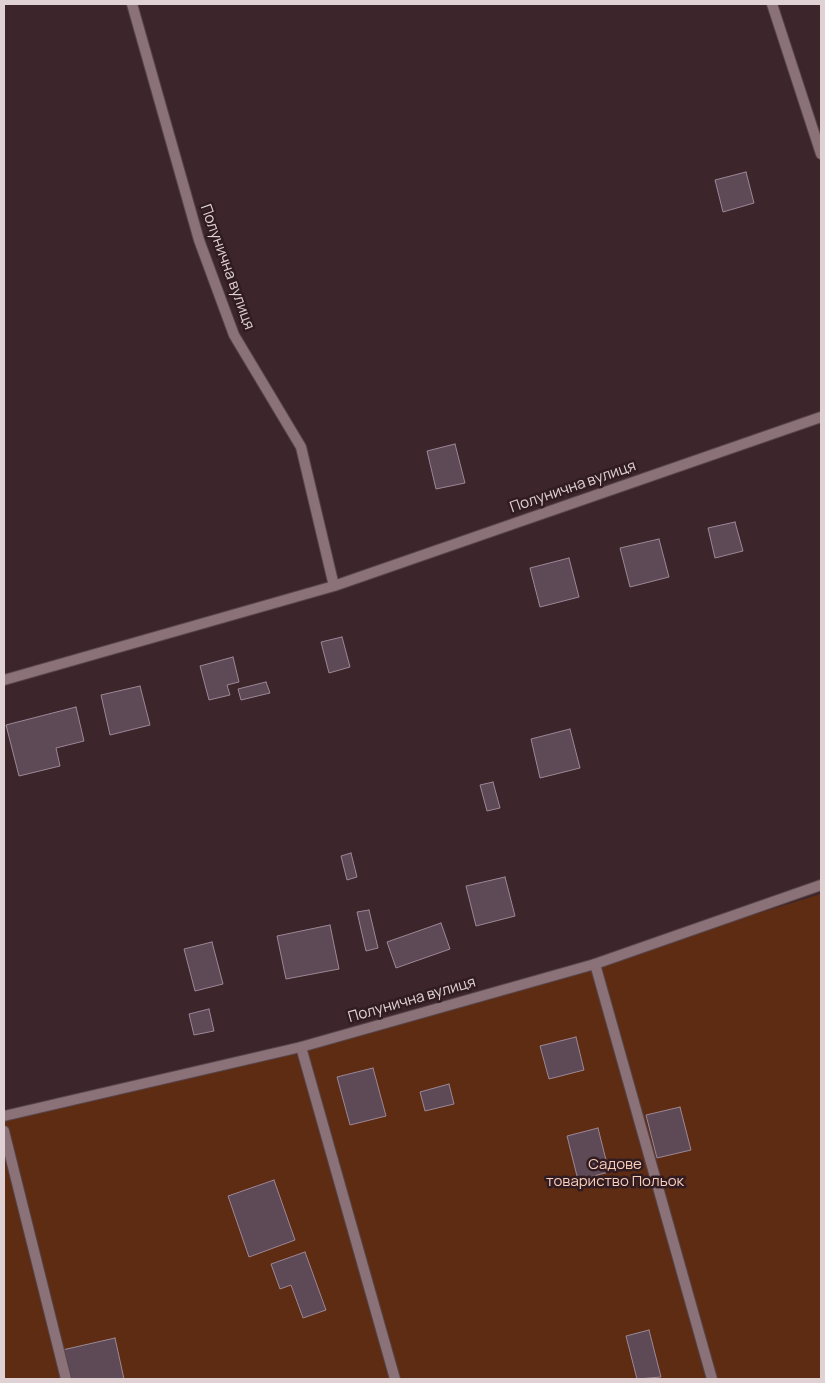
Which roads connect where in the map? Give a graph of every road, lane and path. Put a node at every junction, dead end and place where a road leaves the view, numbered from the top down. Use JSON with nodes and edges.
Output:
{"nodes":[{"id":1,"x":132,"y":4,"type":"edge"},
{"id":2,"x":772,"y":4,"type":"edge"},
{"id":3,"x":821,"y":154,"type":"edge"},
{"id":4,"x":821,"y":417,"type":"edge"},
{"id":5,"x":334,"y":586,"type":"junction"},
{"id":6,"x":4,"y":680,"type":"edge"},
{"id":7,"x":821,"y":885,"type":"edge"},
{"id":8,"x":594,"y":964,"type":"junction"},
{"id":9,"x":301,"y":1047,"type":"junction"},
{"id":10,"x":4,"y":1116,"type":"edge"},
{"id":11,"x":4,"y":1132,"type":"edge"},
{"id":12,"x":66,"y":1379,"type":"edge"},
{"id":13,"x":395,"y":1379,"type":"edge"},
{"id":14,"x":712,"y":1379,"type":"edge"}],
"edges":[{"from":1,"to":5,"type":"street","name":"Полунична вулиця"},
{"from":2,"to":3,"type":"street"},
{"from":4,"to":5,"type":"street","name":"Полунична вулиця"},
{"from":5,"to":6,"type":"street","name":"Полунична вулиця"},
{"from":7,"to":8,"type":"street","name":"Полунична вулиця"},
{"from":8,"to":9,"type":"street","name":"Полунична вулиця"},
{"from":8,"to":14,"type":"street"},
{"from":9,"to":10,"type":"street","name":"Полунична вулиця"},
{"from":9,"to":13,"type":"street"},
{"from":11,"to":12,"type":"street"}]}
